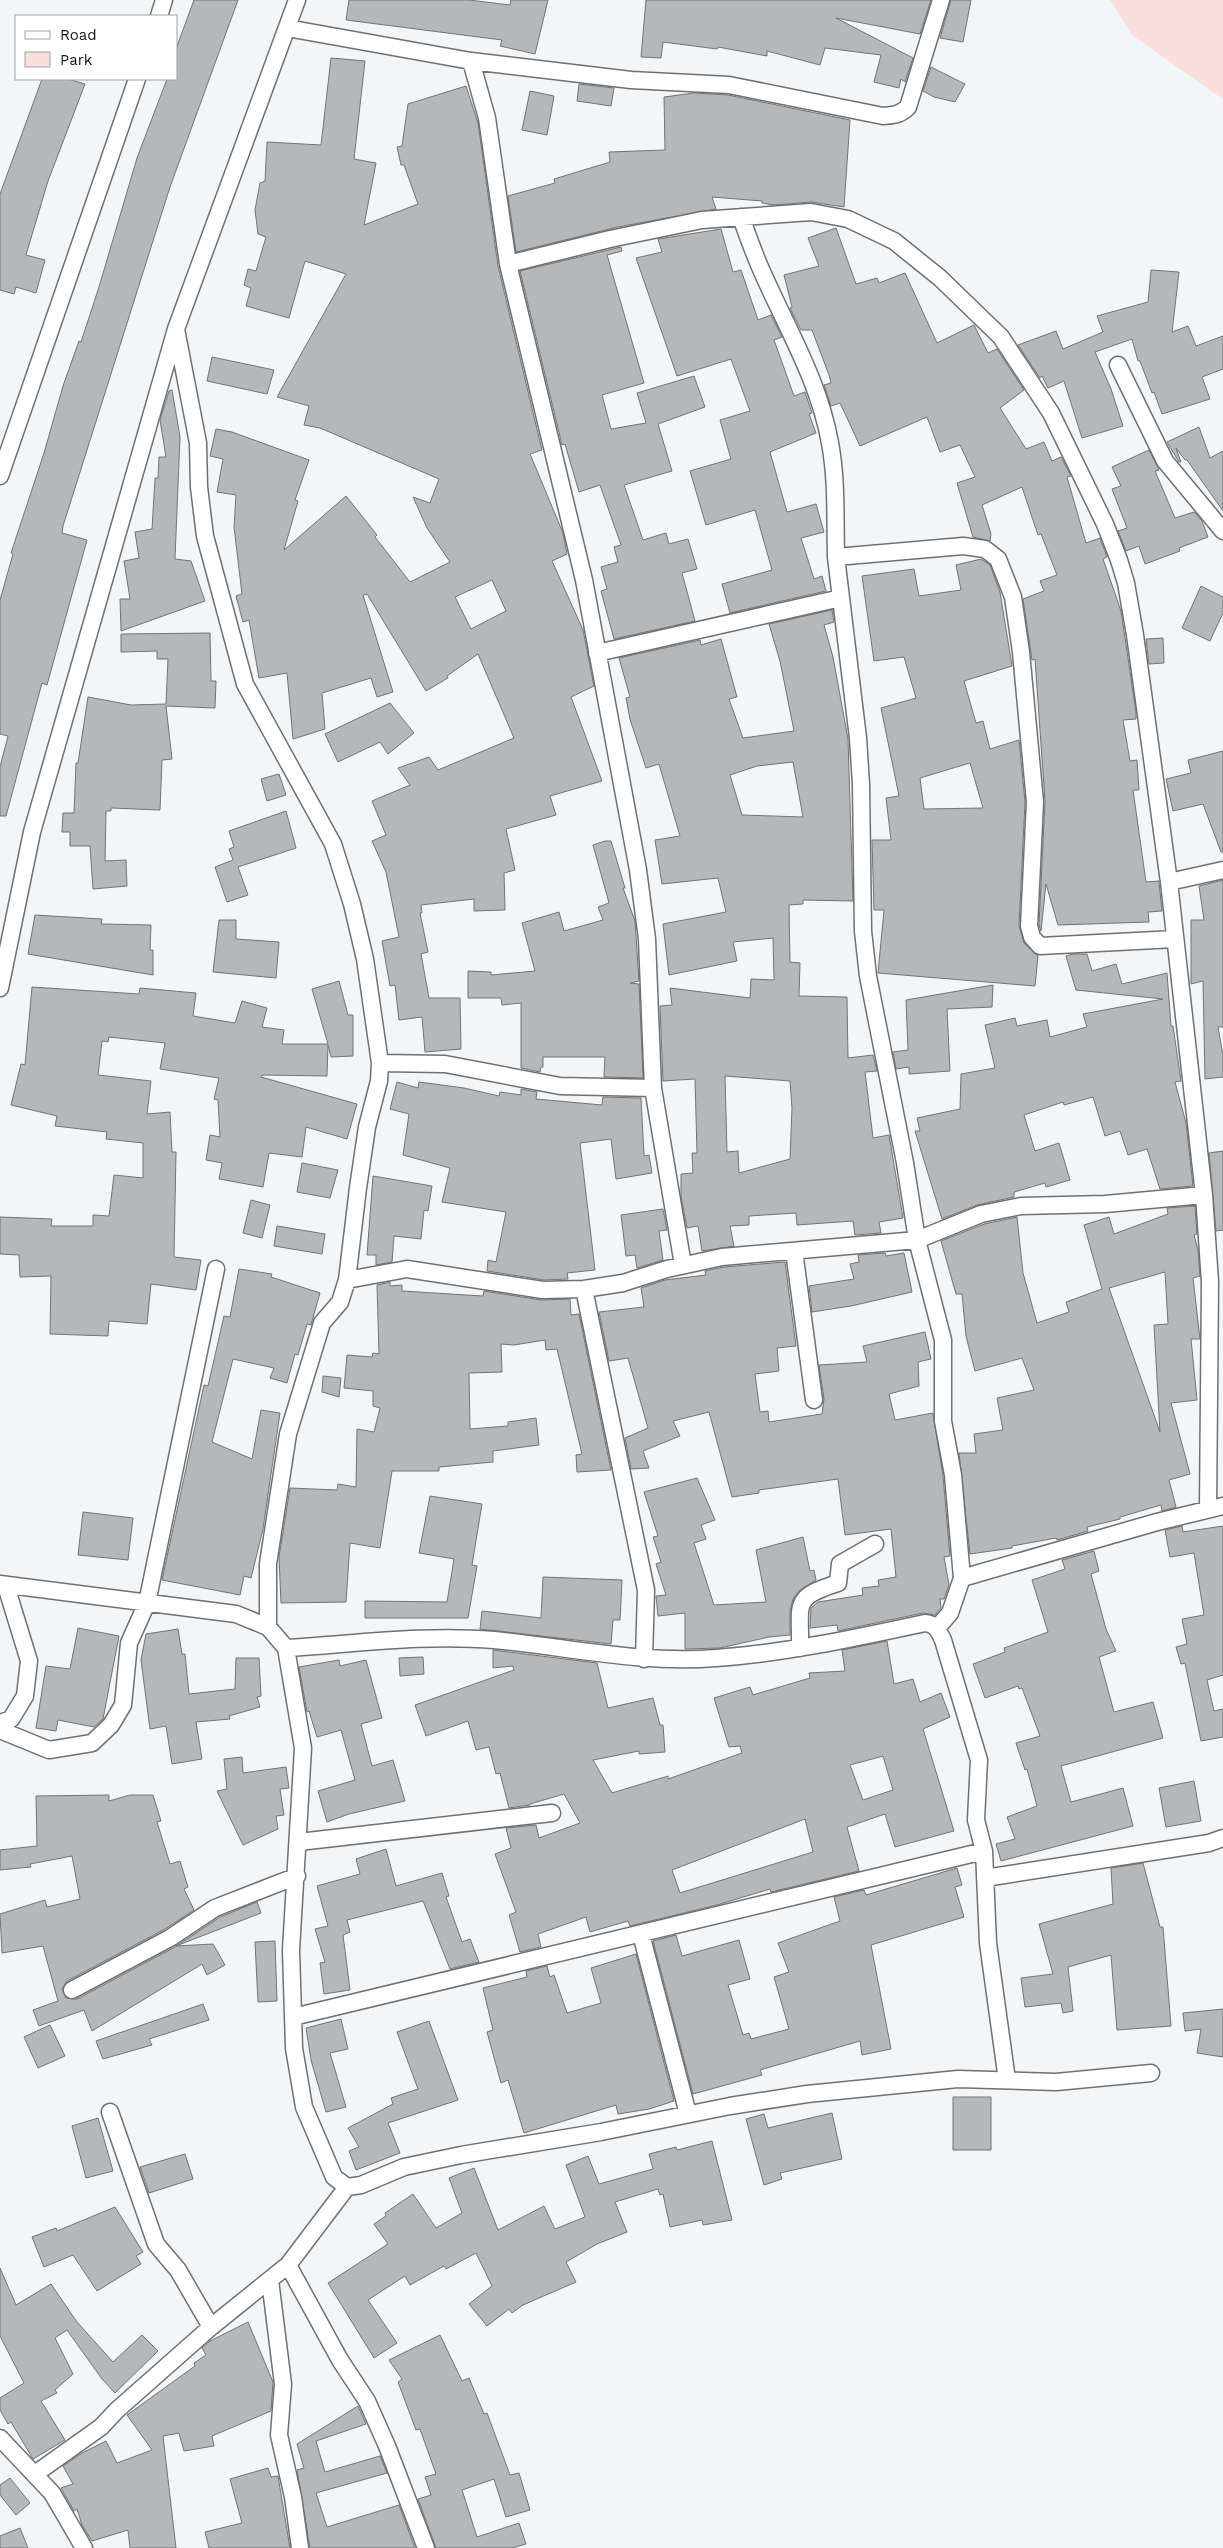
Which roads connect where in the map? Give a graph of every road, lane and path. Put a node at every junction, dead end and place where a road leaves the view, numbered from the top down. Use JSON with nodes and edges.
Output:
{"nodes":[{"id":1,"x":164,"y":0,"type":"edge"},
{"id":2,"x":297,"y":0,"type":"edge"},
{"id":3,"x":941,"y":0,"type":"edge"},
{"id":4,"x":159,"y":15,"type":"edge"},
{"id":5,"x":287,"y":28,"type":"junction"},
{"id":6,"x":471,"y":61,"type":"junction"},
{"id":7,"x":137,"y":80,"type":"edge"},
{"id":8,"x":741,"y":217,"type":"junction"},
{"id":9,"x":508,"y":264,"type":"junction"},
{"id":10,"x":176,"y":329,"type":"junction"},
{"id":11,"x":1118,"y":365,"type":"dead end"},
{"id":12,"x":0,"y":476,"type":"edge"},
{"id":13,"x":1223,"y":531,"type":"edge"},
{"id":14,"x":836,"y":557,"type":"junction"},
{"id":15,"x":841,"y":598,"type":"junction"},
{"id":16,"x":597,"y":653,"type":"junction"},
{"id":17,"x":1223,"y":870,"type":"edge"},
{"id":18,"x":1169,"y":882,"type":"junction"},
{"id":19,"x":1175,"y":939,"type":"junction"},
{"id":20,"x":0,"y":988,"type":"edge"},
{"id":21,"x":380,"y":1062,"type":"junction"},
{"id":22,"x":653,"y":1088,"type":"junction"},
{"id":23,"x":1204,"y":1195,"type":"junction"},
{"id":24,"x":917,"y":1240,"type":"junction"},
{"id":25,"x":794,"y":1251,"type":"junction"},
{"id":26,"x":683,"y":1265,"type":"junction"},
{"id":27,"x":216,"y":1269,"type":"dead end"},
{"id":28,"x":347,"y":1280,"type":"junction"},
{"id":29,"x":584,"y":1289,"type":"junction"},
{"id":30,"x":814,"y":1400,"type":"dead end"},
{"id":31,"x":1216,"y":1508,"type":"edge"},
{"id":32,"x":875,"y":1544,"type":"dead end"},
{"id":33,"x":962,"y":1578,"type":"junction"},
{"id":34,"x":3,"y":1585,"type":"edge"},
{"id":35,"x":147,"y":1603,"type":"junction"},
{"id":36,"x":268,"y":1626,"type":"junction"},
{"id":37,"x":937,"y":1628,"type":"junction"},
{"id":38,"x":286,"y":1648,"type":"junction"},
{"id":39,"x":800,"y":1648,"type":"junction"},
{"id":40,"x":644,"y":1659,"type":"junction"},
{"id":41,"x":0,"y":1723,"type":"edge"},
{"id":42,"x":0,"y":1730,"type":"edge"},
{"id":43,"x":552,"y":1812,"type":"dead end"},
{"id":44,"x":1223,"y":1838,"type":"edge"},
{"id":45,"x":299,"y":1842,"type":"junction"},
{"id":46,"x":984,"y":1851,"type":"junction"},
{"id":47,"x":296,"y":1876,"type":"junction"},
{"id":48,"x":986,"y":1878,"type":"junction"},
{"id":49,"x":641,"y":1934,"type":"junction"},
{"id":50,"x":72,"y":1990,"type":"dead end"},
{"id":51,"x":294,"y":2017,"type":"junction"},
{"id":52,"x":1151,"y":2073,"type":"dead end"},
{"id":53,"x":1006,"y":2080,"type":"junction"},
{"id":54,"x":110,"y":2112,"type":"dead end"},
{"id":55,"x":688,"y":2114,"type":"junction"},
{"id":56,"x":347,"y":2187,"type":"junction"},
{"id":57,"x":288,"y":2265,"type":"junction"},
{"id":58,"x":270,"y":2280,"type":"junction"},
{"id":59,"x":211,"y":2327,"type":"junction"},
{"id":60,"x":0,"y":2438,"type":"edge"},
{"id":61,"x":35,"y":2474,"type":"junction"},
{"id":62,"x":84,"y":2548,"type":"edge"},
{"id":63,"x":300,"y":2548,"type":"edge"},
{"id":64,"x":426,"y":2548,"type":"edge"}],
"edges":[{"from":1,"to":4,"type":"street"},
{"from":2,"to":5,"type":"street"},
{"from":3,"to":6,"type":"street"},
{"from":5,"to":6,"type":"street"},
{"from":5,"to":10,"type":"street"},
{"from":6,"to":9,"type":"street"},
{"from":7,"to":12,"type":"street"},
{"from":8,"to":9,"type":"street"},
{"from":8,"to":14,"type":"street"},
{"from":8,"to":18,"type":"street"},
{"from":9,"to":16,"type":"street"},
{"from":10,"to":20,"type":"street"},
{"from":10,"to":21,"type":"street"},
{"from":11,"to":13,"type":"street"},
{"from":14,"to":15,"type":"street"},
{"from":14,"to":19,"type":"street"},
{"from":15,"to":16,"type":"street"},
{"from":15,"to":24,"type":"street"},
{"from":16,"to":22,"type":"street"},
{"from":17,"to":18,"type":"street"},
{"from":18,"to":19,"type":"street"},
{"from":19,"to":23,"type":"street"},
{"from":21,"to":22,"type":"street"},
{"from":21,"to":28,"type":"street"},
{"from":22,"to":26,"type":"street"},
{"from":23,"to":24,"type":"street"},
{"from":23,"to":31,"type":"street"},
{"from":24,"to":25,"type":"street"},
{"from":24,"to":33,"type":"street"},
{"from":25,"to":26,"type":"street"},
{"from":25,"to":30,"type":"street"},
{"from":26,"to":29,"type":"street"},
{"from":27,"to":35,"type":"street"},
{"from":28,"to":29,"type":"street"},
{"from":28,"to":36,"type":"street"},
{"from":29,"to":40,"type":"street"},
{"from":31,"to":33,"type":"street"},
{"from":32,"to":39,"type":"street"},
{"from":33,"to":37,"type":"street"},
{"from":34,"to":35,"type":"street"},
{"from":34,"to":41,"type":"street"},
{"from":35,"to":36,"type":"street"},
{"from":35,"to":42,"type":"street"},
{"from":36,"to":38,"type":"street"},
{"from":37,"to":39,"type":"street"},
{"from":37,"to":46,"type":"street"},
{"from":38,"to":40,"type":"street"},
{"from":38,"to":45,"type":"street"},
{"from":39,"to":40,"type":"street"},
{"from":43,"to":45,"type":"street"},
{"from":44,"to":48,"type":"street"},
{"from":45,"to":47,"type":"street"},
{"from":46,"to":48,"type":"street"},
{"from":46,"to":49,"type":"street"},
{"from":47,"to":50,"type":"street"},
{"from":47,"to":51,"type":"street"},
{"from":48,"to":53,"type":"street"},
{"from":49,"to":51,"type":"street"},
{"from":49,"to":55,"type":"street"},
{"from":51,"to":56,"type":"street"},
{"from":52,"to":53,"type":"street"},
{"from":53,"to":55,"type":"street"},
{"from":54,"to":59,"type":"street"},
{"from":55,"to":56,"type":"street"},
{"from":56,"to":57,"type":"street"},
{"from":57,"to":58,"type":"street"},
{"from":57,"to":64,"type":"street"},
{"from":58,"to":59,"type":"street"},
{"from":58,"to":63,"type":"street"},
{"from":59,"to":61,"type":"street"},
{"from":60,"to":61,"type":"street"},
{"from":61,"to":62,"type":"street"}]}
